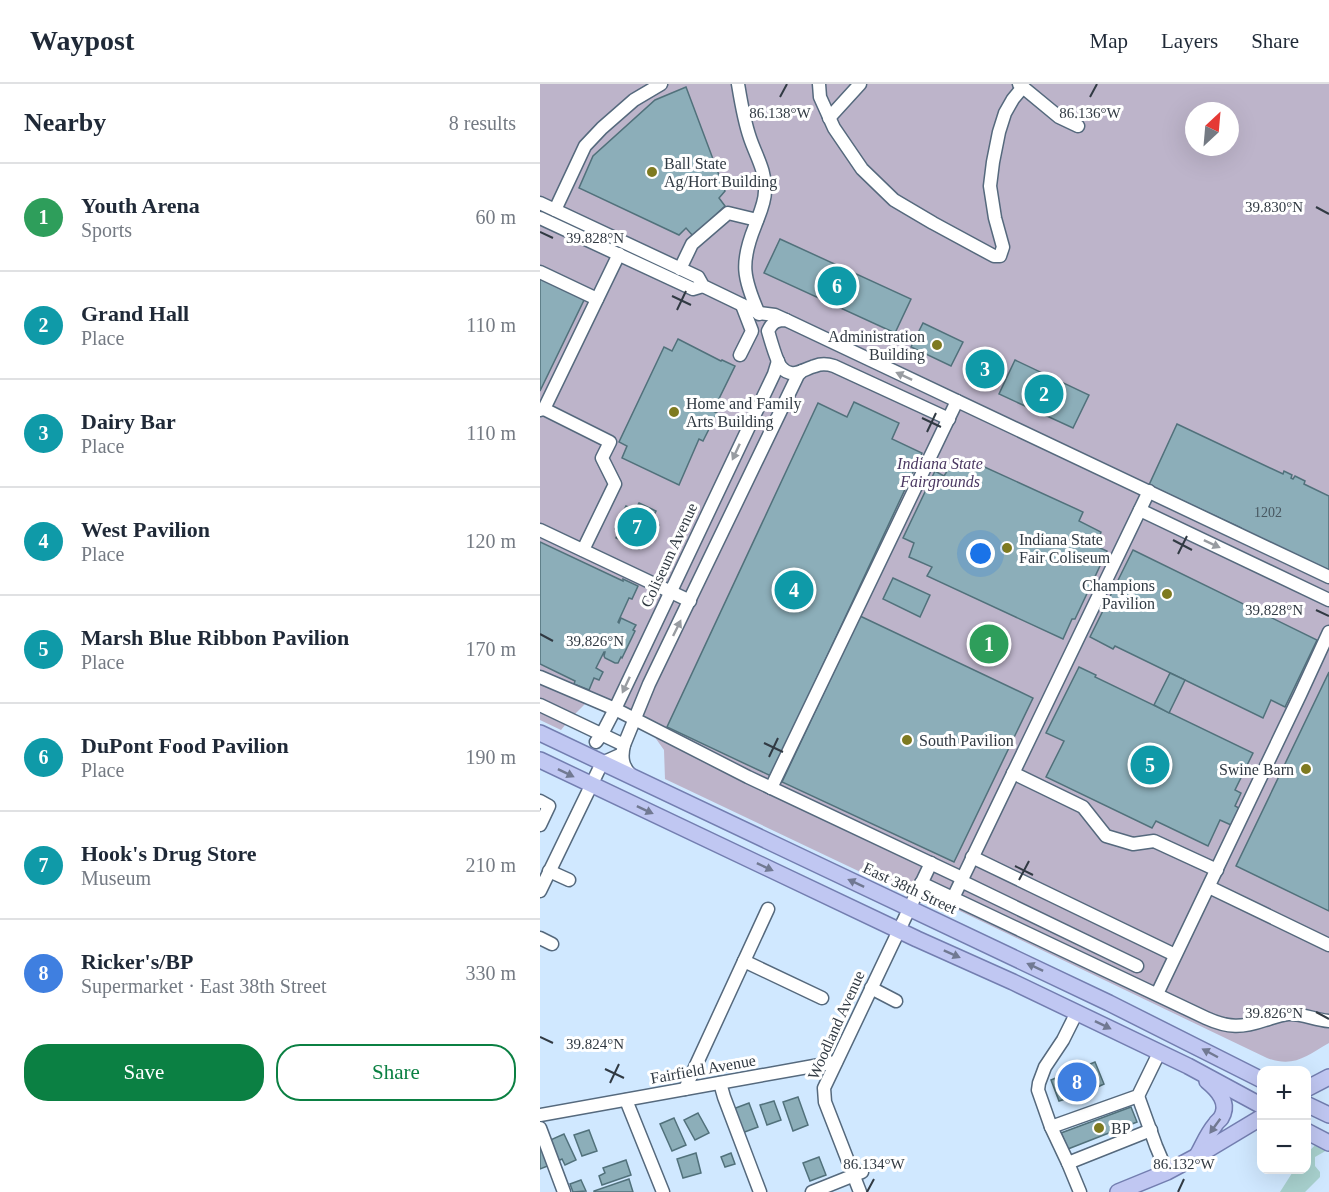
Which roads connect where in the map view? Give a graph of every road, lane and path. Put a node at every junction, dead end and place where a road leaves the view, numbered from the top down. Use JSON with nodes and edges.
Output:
{"nodes":[{"id":1,"x":661,"y":84,"type":"edge"},
{"id":2,"x":738,"y":84,"type":"edge"},
{"id":3,"x":819,"y":84,"type":"edge"},
{"id":4,"x":860,"y":84,"type":"edge"},
{"id":5,"x":1021,"y":85,"type":"edge"},
{"id":6,"x":829,"y":118,"type":"junction"},
{"id":7,"x":1078,"y":126,"type":"dead end"},
{"id":8,"x":540,"y":203,"type":"edge"},
{"id":9,"x":560,"y":212,"type":"junction"},
{"id":10,"x":540,"y":218,"type":"edge"},
{"id":11,"x":757,"y":220,"type":"junction"},
{"id":12,"x":559,"y":226,"type":"junction"},
{"id":13,"x":599,"y":230,"type":"junction"},
{"id":14,"x":590,"y":240,"type":"junction"},
{"id":15,"x":619,"y":254,"type":"junction"},
{"id":16,"x":635,"y":255,"type":"junction"},
{"id":17,"x":674,"y":271,"type":"junction"},
{"id":18,"x":540,"y":272,"type":"edge"},
{"id":19,"x":597,"y":299,"type":"junction"},
{"id":20,"x":742,"y":305,"type":"junction"},
{"id":21,"x":759,"y":313,"type":"junction"},
{"id":22,"x":786,"y":320,"type":"junction"},
{"id":23,"x":768,"y":331,"type":"junction"},
{"id":24,"x":842,"y":347,"type":"junction"},
{"id":25,"x":740,"y":356,"type":"dead end"},
{"id":26,"x":778,"y":361,"type":"junction"},
{"id":27,"x":834,"y":366,"type":"junction"},
{"id":28,"x":802,"y":372,"type":"junction"},
{"id":29,"x":924,"y":385,"type":"junction"},
{"id":30,"x":957,"y":401,"type":"junction"},
{"id":31,"x":915,"y":403,"type":"junction"},
{"id":32,"x":542,"y":410,"type":"edge"},
{"id":33,"x":949,"y":419,"type":"junction"},
{"id":34,"x":748,"y":427,"type":"junction"},
{"id":35,"x":768,"y":436,"type":"junction"},
{"id":36,"x":722,"y":482,"type":"junction"},
{"id":37,"x":1149,"y":491,"type":"junction"},
{"id":38,"x":742,"y":492,"type":"junction"},
{"id":39,"x":1140,"y":510,"type":"junction"},
{"id":40,"x":1193,"y":512,"type":"junction"},
{"id":41,"x":540,"y":530,"type":"edge"},
{"id":42,"x":1184,"y":531,"type":"junction"},
{"id":43,"x":696,"y":536,"type":"junction"},
{"id":44,"x":1246,"y":537,"type":"junction"},
{"id":45,"x":716,"y":546,"type":"junction"},
{"id":46,"x":583,"y":550,"type":"junction"},
{"id":47,"x":1237,"y":556,"type":"junction"},
{"id":48,"x":1299,"y":563,"type":"junction"},
{"id":49,"x":1329,"y":577,"type":"edge"},
{"id":50,"x":1291,"y":582,"type":"junction"},
{"id":51,"x":670,"y":592,"type":"junction"},
{"id":52,"x":1329,"y":600,"type":"edge"},
{"id":53,"x":690,"y":601,"type":"junction"},
{"id":54,"x":1329,"y":632,"type":"edge"},
{"id":55,"x":644,"y":647,"type":"junction"},
{"id":56,"x":663,"y":656,"type":"junction"},
{"id":57,"x":540,"y":677,"type":"edge"},
{"id":58,"x":540,"y":705,"type":"edge"},
{"id":59,"x":615,"y":710,"type":"junction"},
{"id":60,"x":634,"y":719,"type":"junction"},
{"id":61,"x":540,"y":733,"type":"edge"},
{"id":62,"x":599,"y":738,"type":"junction"},
{"id":63,"x":565,"y":745,"type":"junction"},
{"id":64,"x":623,"y":749,"type":"junction"},
{"id":65,"x":540,"y":760,"type":"edge"},
{"id":66,"x":602,"y":763,"type":"junction"},
{"id":67,"x":1013,"y":773,"type":"junction"},
{"id":68,"x":637,"y":779,"type":"junction"},
{"id":69,"x":592,"y":785,"type":"junction"},
{"id":70,"x":771,"y":788,"type":"junction"},
{"id":71,"x":540,"y":801,"type":"edge"},
{"id":72,"x":540,"y":825,"type":"edge"},
{"id":73,"x":972,"y":857,"type":"junction"},
{"id":74,"x":931,"y":863,"type":"junction"},
{"id":75,"x":1216,"y":870,"type":"junction"},
{"id":76,"x":549,"y":871,"type":"junction"},
{"id":77,"x":569,"y":880,"type":"dead end"},
{"id":78,"x":961,"y":880,"type":"junction"},
{"id":79,"x":921,"y":883,"type":"junction"},
{"id":80,"x":1209,"y":886,"type":"junction"},
{"id":81,"x":540,"y":891,"type":"edge"},
{"id":82,"x":952,"y":898,"type":"junction"},
{"id":83,"x":909,"y":908,"type":"junction"},
{"id":84,"x":768,"y":909,"type":"dead end"},
{"id":85,"x":898,"y":930,"type":"junction"},
{"id":86,"x":540,"y":938,"type":"edge"},
{"id":87,"x":552,"y":944,"type":"dead end"},
{"id":88,"x":1329,"y":945,"type":"edge"},
{"id":89,"x":1175,"y":955,"type":"junction"},
{"id":90,"x":744,"y":961,"type":"junction"},
{"id":91,"x":1137,"y":966,"type":"dead end"},
{"id":92,"x":871,"y":988,"type":"junction"},
{"id":93,"x":1157,"y":994,"type":"junction"},
{"id":94,"x":822,"y":998,"type":"dead end"},
{"id":95,"x":896,"y":1001,"type":"dead end"},
{"id":96,"x":1077,"y":1012,"type":"junction"},
{"id":97,"x":1329,"y":1021,"type":"edge"},
{"id":98,"x":1160,"y":1053,"type":"junction"},
{"id":99,"x":836,"y":1062,"type":"junction"},
{"id":100,"x":1188,"y":1066,"type":"junction"},
{"id":101,"x":1257,"y":1077,"type":"edge"},
{"id":102,"x":1329,"y":1077,"type":"edge"},
{"id":103,"x":720,"y":1083,"type":"junction"},
{"id":104,"x":1311,"y":1086,"type":"edge"},
{"id":105,"x":685,"y":1089,"type":"junction"},
{"id":106,"x":1138,"y":1096,"type":"junction"},
{"id":107,"x":626,"y":1100,"type":"junction"},
{"id":108,"x":1257,"y":1103,"type":"edge"},
{"id":109,"x":1311,"y":1106,"type":"edge"},
{"id":110,"x":1327,"y":1114,"type":"edge"},
{"id":111,"x":540,"y":1115,"type":"edge"},
{"id":112,"x":1257,"y":1120,"type":"edge"},
{"id":113,"x":1051,"y":1127,"type":"junction"},
{"id":114,"x":540,"y":1128,"type":"edge"},
{"id":115,"x":1150,"y":1130,"type":"junction"},
{"id":116,"x":1311,"y":1134,"type":"edge"},
{"id":117,"x":1329,"y":1143,"type":"edge"},
{"id":118,"x":1197,"y":1156,"type":"junction"},
{"id":119,"x":1068,"y":1163,"type":"junction"},
{"id":120,"x":1167,"y":1172,"type":"junction"},
{"id":121,"x":858,"y":1174,"type":"junction"},
{"id":122,"x":564,"y":1192,"type":"edge"},
{"id":123,"x":663,"y":1192,"type":"edge"},
{"id":124,"x":760,"y":1192,"type":"edge"},
{"id":125,"x":812,"y":1192,"type":"edge"},
{"id":126,"x":861,"y":1192,"type":"edge"},
{"id":127,"x":1080,"y":1192,"type":"edge"},
{"id":128,"x":1118,"y":1192,"type":"edge"}],
"edges":[{"from":1,"to":9,"type":"street"},
{"from":2,"to":11,"type":"street"},
{"from":3,"to":6,"type":"street"},
{"from":4,"to":6,"type":"street"},
{"from":5,"to":6,"type":"street"},
{"from":5,"to":7,"type":"street"},
{"from":8,"to":9,"type":"street"},
{"from":9,"to":12,"type":"street"},
{"from":9,"to":13,"type":"street"},
{"from":10,"to":12,"type":"street"},
{"from":11,"to":17,"type":"street"},
{"from":11,"to":21,"type":"street"},
{"from":12,"to":14,"type":"street"},
{"from":13,"to":14,"type":"street"},
{"from":13,"to":16,"type":"street"},
{"from":14,"to":15,"type":"street"},
{"from":15,"to":16,"type":"street"},
{"from":15,"to":19,"type":"street"},
{"from":16,"to":17,"type":"street"},
{"from":17,"to":20,"type":"street"},
{"from":18,"to":19,"type":"street"},
{"from":19,"to":32,"type":"street"},
{"from":20,"to":21,"type":"street"},
{"from":20,"to":25,"type":"street"},
{"from":21,"to":22,"type":"street"},
{"from":21,"to":23,"type":"street"},
{"from":22,"to":23,"type":"street"},
{"from":22,"to":24,"type":"street"},
{"from":23,"to":26,"type":"street"},
{"from":24,"to":27,"type":"street"},
{"from":29,"to":24,"type":"street","one_way":true},
{"from":26,"to":28,"type":"street"},
{"from":26,"to":34,"type":"street","name":"Coliseum Avenue"},
{"from":27,"to":28,"type":"street"},
{"from":27,"to":31,"type":"street"},
{"from":28,"to":35,"type":"street"},
{"from":29,"to":30,"type":"street"},
{"from":29,"to":31,"type":"street"},
{"from":30,"to":33,"type":"street"},
{"from":30,"to":37,"type":"street"},
{"from":31,"to":33,"type":"street"},
{"from":32,"to":46,"type":"street"},
{"from":33,"to":70,"type":"street"},
{"from":34,"to":35,"type":"street"},
{"from":34,"to":36,"type":"street","name":"Coliseum Avenue","one_way":true},
{"from":35,"to":38,"type":"street"},
{"from":36,"to":38,"type":"street"},
{"from":36,"to":43,"type":"street","name":"Coliseum Avenue"},
{"from":37,"to":39,"type":"street"},
{"from":37,"to":40,"type":"street"},
{"from":38,"to":45,"type":"street"},
{"from":39,"to":42,"type":"street"},
{"from":39,"to":67,"type":"street"},
{"from":40,"to":42,"type":"street"},
{"from":40,"to":44,"type":"street"},
{"from":41,"to":46,"type":"street"},
{"from":42,"to":47,"type":"street","one_way":true},
{"from":43,"to":45,"type":"street"},
{"from":43,"to":51,"type":"street","name":"Coliseum Avenue"},
{"from":44,"to":47,"type":"street"},
{"from":44,"to":48,"type":"street"},
{"from":45,"to":53,"type":"street"},
{"from":46,"to":51,"type":"street"},
{"from":47,"to":50,"type":"street"},
{"from":48,"to":49,"type":"street"},
{"from":48,"to":50,"type":"street"},
{"from":50,"to":52,"type":"street"},
{"from":51,"to":53,"type":"street"},
{"from":51,"to":55,"type":"street","name":"Coliseum Avenue"},
{"from":56,"to":53,"type":"street","one_way":true},
{"from":54,"to":75,"type":"street"},
{"from":55,"to":56,"type":"street"},
{"from":55,"to":59,"type":"street","name":"Coliseum Avenue","one_way":true},
{"from":56,"to":60,"type":"street"},
{"from":57,"to":59,"type":"street"},
{"from":58,"to":62,"type":"street"},
{"from":59,"to":60,"type":"street"},
{"from":59,"to":62,"type":"street","name":"Coliseum Avenue"},
{"from":60,"to":64,"type":"street"},
{"from":60,"to":70,"type":"street"},
{"from":61,"to":63,"type":"main road","name":"East 38th Street"},
{"from":62,"to":63,"type":"street"},
{"from":62,"to":64,"type":"street"},
{"from":62,"to":66,"type":"street"},
{"from":63,"to":66,"type":"main road","name":"East 38th Street"},
{"from":64,"to":66,"type":"street"},
{"from":64,"to":68,"type":"street"},
{"from":65,"to":69,"type":"main road","one_way":true},
{"from":66,"to":68,"type":"main road","name":"East 38th Street"},
{"from":66,"to":69,"type":"street"},
{"from":67,"to":73,"type":"street"},
{"from":67,"to":75,"type":"street"},
{"from":83,"to":68,"type":"main road","name":"East 38th Street","one_way":true},
{"from":69,"to":76,"type":"street"},
{"from":69,"to":85,"type":"main road","one_way":true},
{"from":70,"to":74,"type":"street"},
{"from":71,"to":72,"type":"street"},
{"from":73,"to":78,"type":"street"},
{"from":73,"to":89,"type":"street"},
{"from":74,"to":78,"type":"street"},
{"from":74,"to":79,"type":"street","name":"Woodland Avenue"},
{"from":75,"to":80,"type":"street"},
{"from":76,"to":77,"type":"street"},
{"from":76,"to":81,"type":"street"},
{"from":78,"to":82,"type":"street"},
{"from":78,"to":91,"type":"street"},
{"from":79,"to":82,"type":"street"},
{"from":79,"to":83,"type":"street","name":"Woodland Avenue"},
{"from":80,"to":88,"type":"street"},
{"from":80,"to":89,"type":"street"},
{"from":82,"to":93,"type":"street"},
{"from":83,"to":85,"type":"street","name":"Woodland Avenue"},
{"from":101,"to":83,"type":"main road","name":"East 38th Street","one_way":true},
{"from":84,"to":90,"type":"street"},
{"from":85,"to":92,"type":"street","name":"Woodland Avenue"},
{"from":85,"to":96,"type":"main road","one_way":true},
{"from":86,"to":87,"type":"street"},
{"from":89,"to":93,"type":"street"},
{"from":90,"to":94,"type":"street"},
{"from":90,"to":105,"type":"street"},
{"from":92,"to":95,"type":"street"},
{"from":92,"to":99,"type":"street","name":"Woodland Avenue"},
{"from":93,"to":97,"type":"street"},
{"from":96,"to":98,"type":"main road","one_way":true},
{"from":96,"to":113,"type":"street"},
{"from":98,"to":100,"type":"main road"},
{"from":98,"to":106,"type":"street"},
{"from":99,"to":103,"type":"street","name":"Fairfield Avenue"},
{"from":99,"to":121,"type":"street","name":"Woodland Avenue"},
{"from":100,"to":108,"type":"main road"},
{"from":100,"to":118,"type":"main road","one_way":true},
{"from":102,"to":104,"type":"main road"},
{"from":103,"to":105,"type":"street","name":"Fairfield Avenue"},
{"from":103,"to":124,"type":"street"},
{"from":105,"to":107,"type":"street","name":"Fairfield Avenue"},
{"from":106,"to":113,"type":"street"},
{"from":106,"to":115,"type":"street"},
{"from":107,"to":111,"type":"street","name":"Fairfield Avenue"},
{"from":107,"to":123,"type":"street"},
{"from":109,"to":110,"type":"main road"},
{"from":112,"to":118,"type":"main road"},
{"from":113,"to":119,"type":"street"},
{"from":114,"to":122,"type":"street"},
{"from":115,"to":119,"type":"street"},
{"from":115,"to":120,"type":"street"},
{"from":116,"to":117,"type":"main road"},
{"from":118,"to":120,"type":"main road"},
{"from":119,"to":127,"type":"street"},
{"from":120,"to":128,"type":"main road"},
{"from":121,"to":125,"type":"street"},
{"from":121,"to":126,"type":"street","name":"Woodland Avenue"}]}
